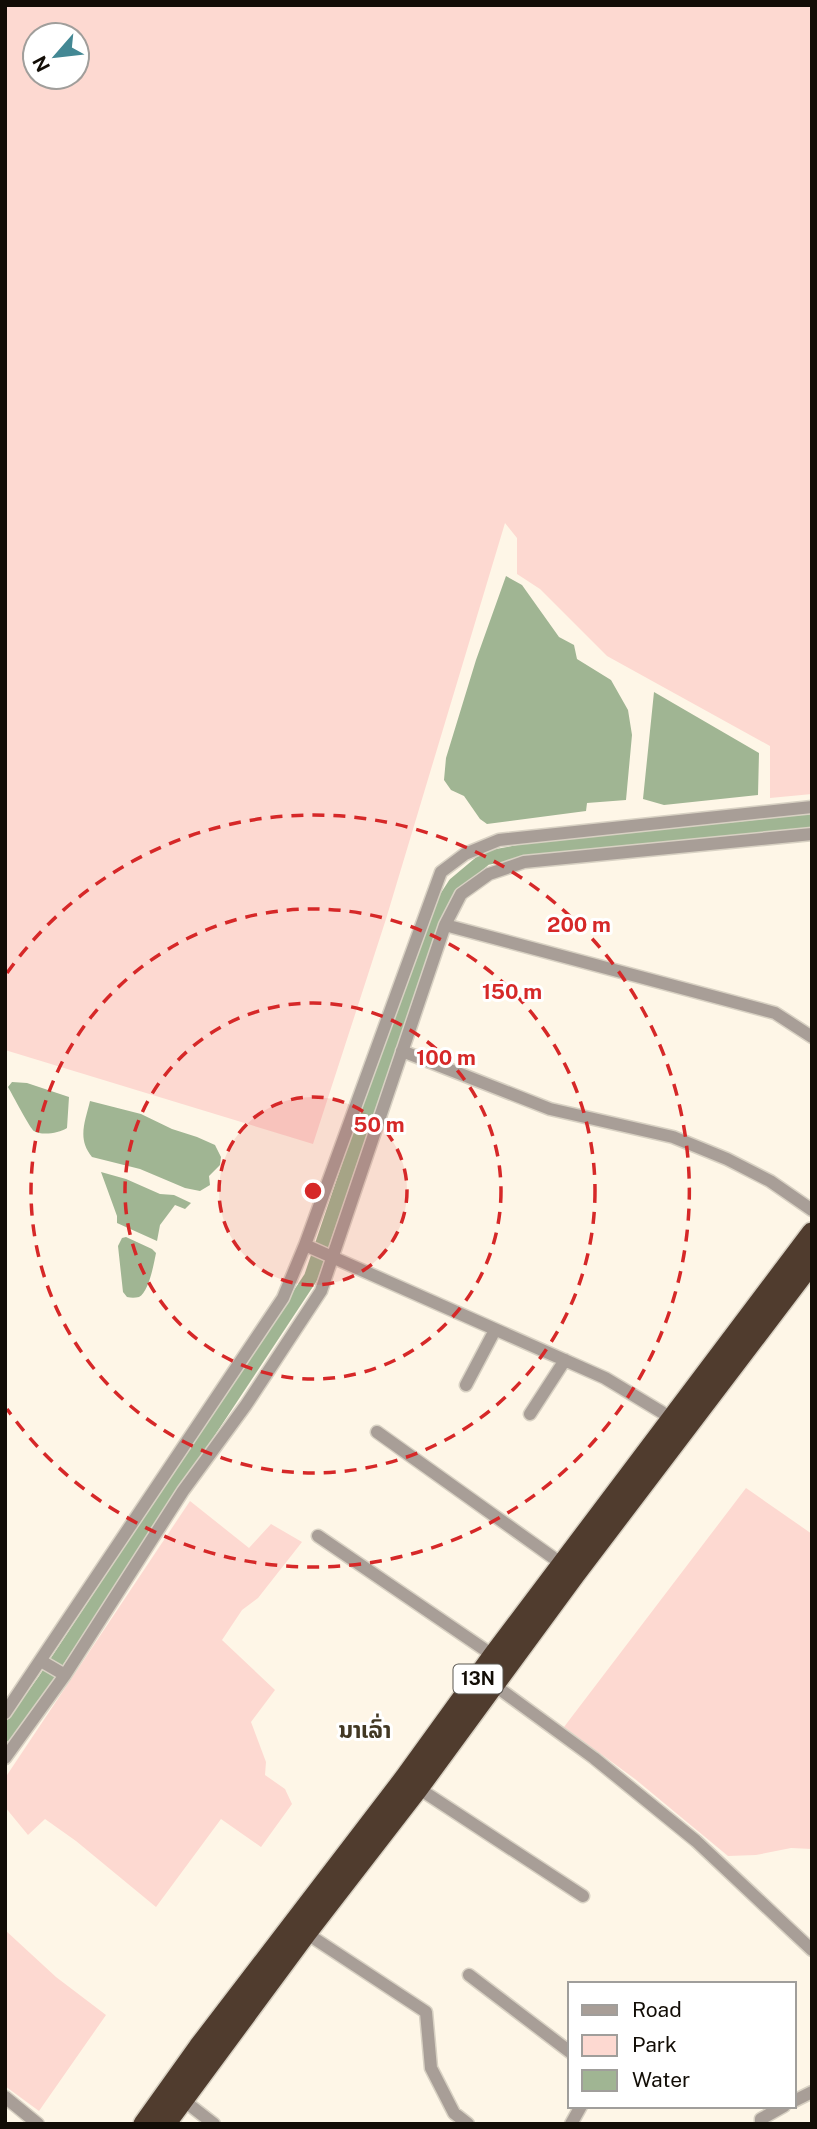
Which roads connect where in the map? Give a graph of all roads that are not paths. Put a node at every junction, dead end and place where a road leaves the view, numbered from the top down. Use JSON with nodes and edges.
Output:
{"nodes":[{"id":1,"x":812,"y":807,"type":"edge"},
{"id":2,"x":812,"y":834,"type":"edge"},
{"id":3,"x":445,"y":925,"type":"junction"},
{"id":4,"x":812,"y":1037,"type":"edge"},
{"id":5,"x":402,"y":1051,"type":"junction"},
{"id":6,"x":812,"y":1210,"type":"edge"},
{"id":7,"x":812,"y":1233,"type":"edge"},
{"id":8,"x":308,"y":1247,"type":"junction"},
{"id":9,"x":328,"y":1256,"type":"junction"},
{"id":10,"x":812,"y":1262,"type":"edge"},
{"id":11,"x":495,"y":1330,"type":"junction"},
{"id":12,"x":565,"y":1360,"type":"junction"},
{"id":13,"x":466,"y":1385,"type":"dead end"},
{"id":14,"x":530,"y":1414,"type":"dead end"},
{"id":15,"x":673,"y":1419,"type":"junction"},
{"id":16,"x":377,"y":1432,"type":"dead end"},
{"id":17,"x":318,"y":1536,"type":"dead end"},
{"id":18,"x":562,"y":1564,"type":"junction"},
{"id":19,"x":501,"y":1660,"type":"junction"},
{"id":20,"x":41,"y":1661,"type":"junction"},
{"id":21,"x":65,"y":1675,"type":"junction"},
{"id":22,"x":487,"y":1681,"type":"junction"},
{"id":23,"x":5,"y":1713,"type":"edge"},
{"id":24,"x":5,"y":1758,"type":"edge"},
{"id":25,"x":418,"y":1788,"type":"junction"},
{"id":26,"x":583,"y":1896,"type":"dead end"},
{"id":27,"x":306,"y":1933,"type":"junction"},
{"id":28,"x":812,"y":1950,"type":"edge"},
{"id":29,"x":469,"y":1975,"type":"dead end"},
{"id":30,"x":568,"y":2050,"type":"edge"},
{"id":31,"x":812,"y":2092,"type":"edge"},
{"id":32,"x":176,"y":2095,"type":"junction"},
{"id":33,"x":5,"y":2097,"type":"edge"},
{"id":34,"x":796,"y":2100,"type":"edge"},
{"id":35,"x":580,"y":2108,"type":"edge"},
{"id":36,"x":780,"y":2108,"type":"edge"},
{"id":37,"x":38,"y":2124,"type":"edge"},
{"id":38,"x":144,"y":2124,"type":"edge"},
{"id":39,"x":165,"y":2124,"type":"edge"},
{"id":40,"x":214,"y":2124,"type":"edge"},
{"id":41,"x":468,"y":2124,"type":"edge"},
{"id":42,"x":571,"y":2124,"type":"edge"},
{"id":43,"x":761,"y":2124,"type":"edge"}],
"edges":[{"from":1,"to":8,"type":"street"},
{"from":2,"to":3,"type":"street"},
{"from":3,"to":4,"type":"street"},
{"from":3,"to":5,"type":"street"},
{"from":5,"to":6,"type":"street"},
{"from":5,"to":9,"type":"street"},
{"from":7,"to":15,"type":"highway","number":"13N"},
{"from":8,"to":9,"type":"street"},
{"from":8,"to":20,"type":"street"},
{"from":9,"to":11,"type":"street"},
{"from":9,"to":21,"type":"street"},
{"from":10,"to":19,"type":"highway","number":"13N"},
{"from":11,"to":12,"type":"street"},
{"from":11,"to":13,"type":"street"},
{"from":12,"to":14,"type":"street"},
{"from":12,"to":15,"type":"street"},
{"from":15,"to":18,"type":"highway","number":"13N"},
{"from":16,"to":18,"type":"street"},
{"from":17,"to":19,"type":"street"},
{"from":18,"to":19,"type":"highway","number":"13N"},
{"from":19,"to":22,"type":"highway","number":"13N"},
{"from":20,"to":21,"type":"street"},
{"from":20,"to":23,"type":"street"},
{"from":21,"to":24,"type":"street"},
{"from":22,"to":25,"type":"highway","number":"13N"},
{"from":22,"to":28,"type":"street"},
{"from":22,"to":32,"type":"highway","number":"13N"},
{"from":25,"to":26,"type":"street"},
{"from":25,"to":27,"type":"highway","number":"13N"},
{"from":27,"to":32,"type":"highway","number":"13N"},
{"from":27,"to":41,"type":"street"},
{"from":29,"to":30,"type":"street"},
{"from":31,"to":34,"type":"street"},
{"from":32,"to":38,"type":"highway","number":"13N"},
{"from":32,"to":39,"type":"highway","number":"13N"},
{"from":32,"to":40,"type":"street"},
{"from":33,"to":37,"type":"street"},
{"from":35,"to":42,"type":"street"},
{"from":36,"to":43,"type":"street"}]}
